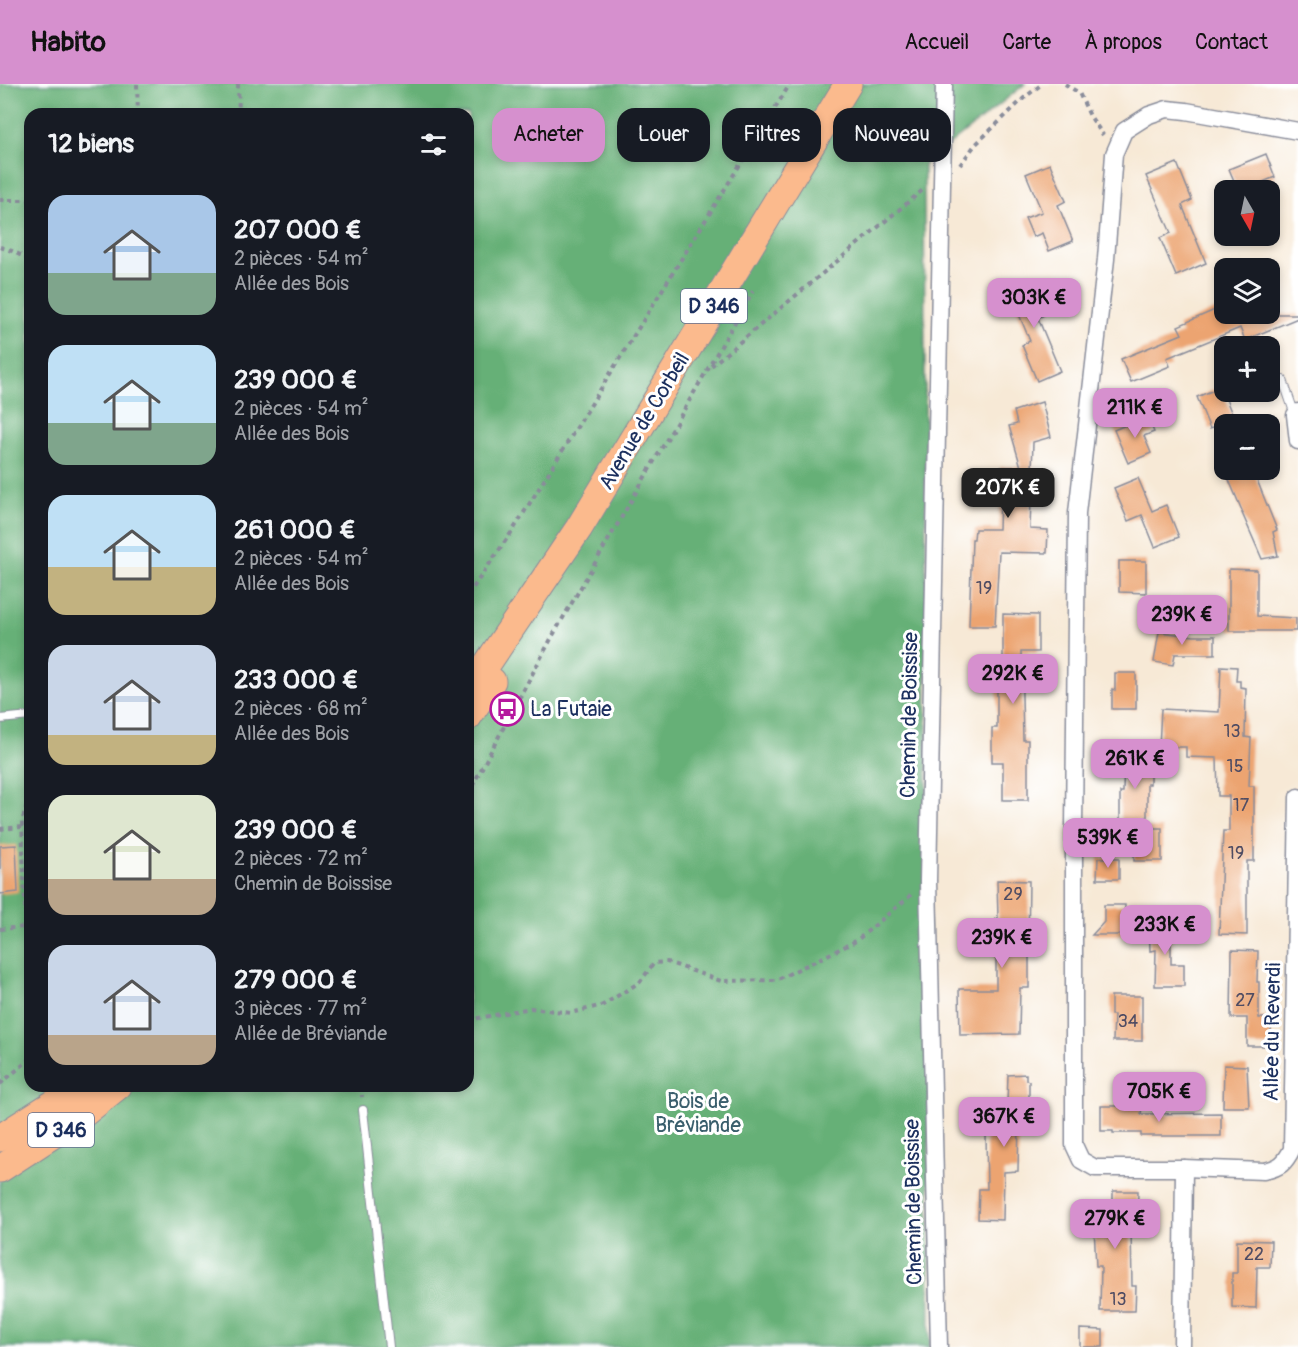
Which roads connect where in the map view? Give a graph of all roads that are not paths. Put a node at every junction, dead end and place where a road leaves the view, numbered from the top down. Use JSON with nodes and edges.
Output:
{"nodes":[{"id":1,"x":848,"y":84,"type":"edge"},
{"id":2,"x":944,"y":84,"type":"edge"},
{"id":3,"x":1298,"y":131,"type":"edge"},
{"id":4,"x":1283,"y":380,"type":"dead end"},
{"id":5,"x":1296,"y":413,"type":"edge"},
{"id":6,"x":1298,"y":441,"type":"edge"},
{"id":7,"x":579,"y":528,"type":"junction"},
{"id":8,"x":474,"y":683,"type":"edge"},
{"id":9,"x":474,"y":708,"type":"edge"},
{"id":10,"x":24,"y":717,"type":"edge"},
{"id":11,"x":0,"y":719,"type":"edge"},
{"id":12,"x":1298,"y":797,"type":"edge"},
{"id":13,"x":46,"y":1092,"type":"edge"},
{"id":14,"x":72,"y":1092,"type":"edge"},
{"id":15,"x":111,"y":1092,"type":"edge"},
{"id":16,"x":363,"y":1110,"type":"dead end"},
{"id":17,"x":0,"y":1118,"type":"edge"},
{"id":18,"x":0,"y":1138,"type":"edge"},
{"id":19,"x":1184,"y":1168,"type":"junction"},
{"id":20,"x":0,"y":1169,"type":"edge"},
{"id":21,"x":389,"y":1347,"type":"edge"},
{"id":22,"x":939,"y":1347,"type":"edge"},
{"id":23,"x":1182,"y":1347,"type":"edge"}],
"edges":[{"from":1,"to":7,"type":"main road","name":"Avenue de Corbeil","number":"D 346"},
{"from":2,"to":22,"type":"street","name":"Chemin de Boissise"},
{"from":3,"to":19,"type":"street","name":"Allée du Reverdi"},
{"from":4,"to":5,"type":"lane"},
{"from":5,"to":6,"type":"street"},
{"from":7,"to":8,"type":"main road","name":"Avenue de Corbeil","number":"D 346"},
{"from":7,"to":9,"type":"main road","number":"D 346"},
{"from":10,"to":11,"type":"lane"},
{"from":12,"to":19,"type":"street","name":"Allée du Reverdi"},
{"from":13,"to":17,"type":"main road","number":"D 346"},
{"from":14,"to":18,"type":"main road"},
{"from":15,"to":20,"type":"main road","number":"D 346"},
{"from":16,"to":21,"type":"lane"},
{"from":19,"to":23,"type":"street"}]}
